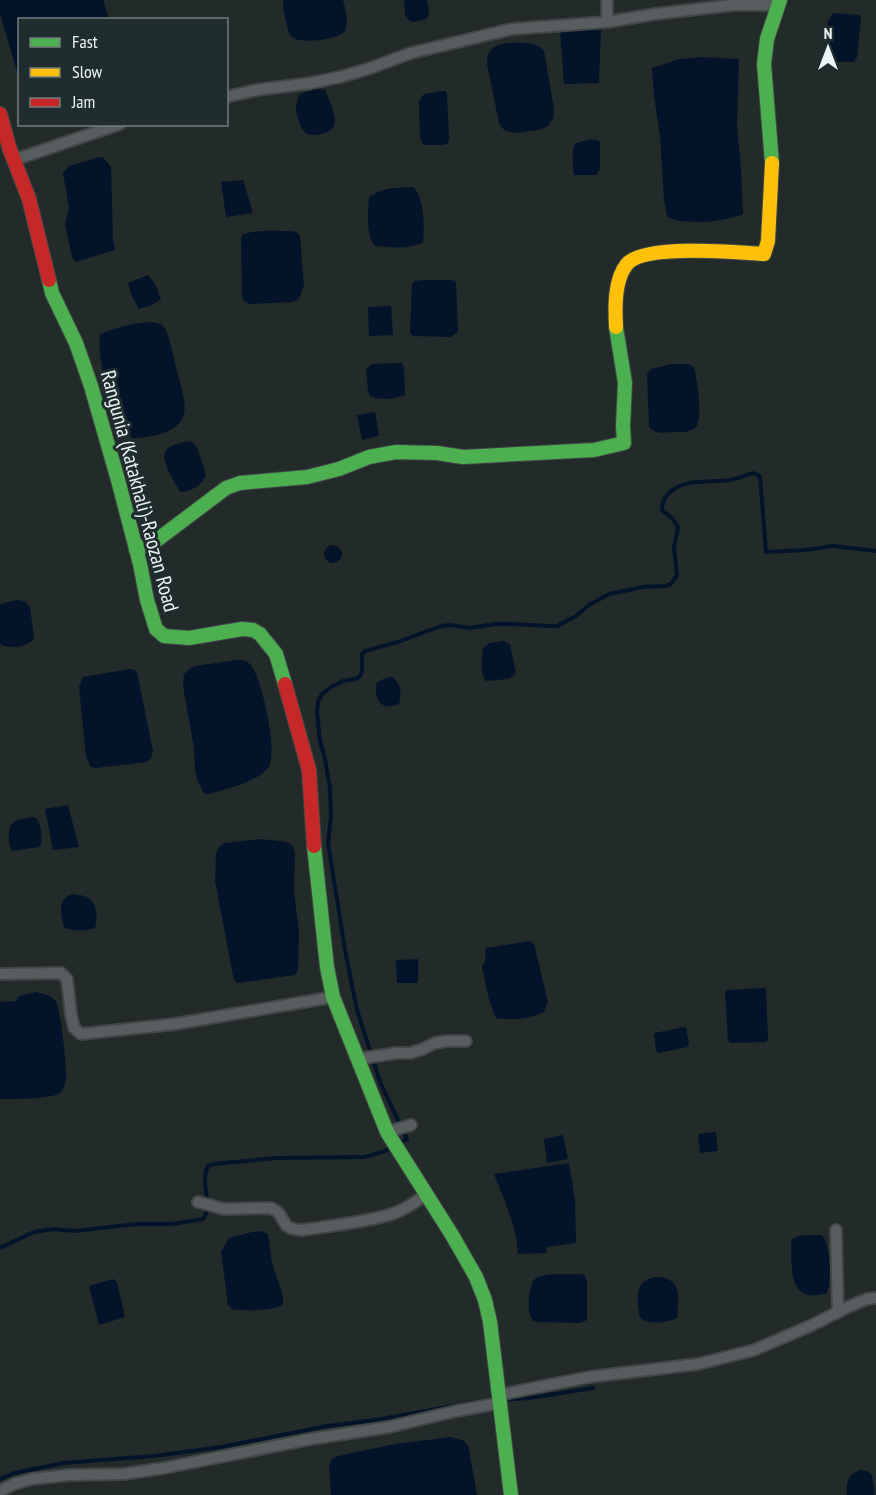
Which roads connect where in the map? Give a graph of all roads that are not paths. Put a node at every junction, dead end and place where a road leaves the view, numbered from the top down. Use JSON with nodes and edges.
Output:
{"nodes":[{"id":1,"x":607,"y":0,"type":"edge"},
{"id":2,"x":779,"y":3,"type":"edge"},
{"id":3,"x":607,"y":22,"type":"junction"},
{"id":4,"x":228,"y":97,"type":"edge"},
{"id":5,"x":0,"y":114,"type":"edge"},
{"id":6,"x":114,"y":126,"type":"edge"},
{"id":7,"x":14,"y":160,"type":"junction"},
{"id":8,"x":136,"y":550,"type":"junction"},
{"id":9,"x":0,"y":974,"type":"edge"},
{"id":10,"x":333,"y":997,"type":"junction"},
{"id":11,"x":466,"y":1041,"type":"dead end"},
{"id":12,"x":361,"y":1058,"type":"junction"},
{"id":13,"x":427,"y":1194,"type":"junction"},
{"id":14,"x":198,"y":1202,"type":"dead end"},
{"id":15,"x":836,"y":1230,"type":"dead end"},
{"id":16,"x":876,"y":1298,"type":"edge"},
{"id":17,"x":838,"y":1312,"type":"junction"},
{"id":18,"x":499,"y":1399,"type":"junction"},
{"id":19,"x":0,"y":1491,"type":"edge"},
{"id":20,"x":511,"y":1495,"type":"edge"}],
"edges":[{"from":1,"to":3,"type":"street"},
{"from":2,"to":3,"type":"street"},
{"from":2,"to":8,"type":"main road"},
{"from":3,"to":4,"type":"street"},
{"from":5,"to":7,"type":"main road","name":"Rangunia (Katakhali)-Raozan Road"},
{"from":6,"to":7,"type":"street"},
{"from":7,"to":8,"type":"main road","name":"Rangunia (Katakhali)-Raozan Road"},
{"from":8,"to":10,"type":"main road","name":"Rangunia (Katakhali)-Raozan Road"},
{"from":9,"to":10,"type":"street"},
{"from":10,"to":12,"type":"main road","name":"Rangunia (Katakhali)-Raozan Road"},
{"from":11,"to":12,"type":"street"},
{"from":12,"to":13,"type":"main road","name":"Rangunia (Katakhali)-Raozan Road"},
{"from":13,"to":14,"type":"street"},
{"from":13,"to":18,"type":"main road","name":"Rangunia (Katakhali)-Raozan Road"},
{"from":15,"to":17,"type":"street"},
{"from":16,"to":17,"type":"street"},
{"from":17,"to":18,"type":"street"},
{"from":18,"to":19,"type":"street"},
{"from":18,"to":20,"type":"main road","name":"Rangunia (Katakhali)-Raozan Road"}]}
